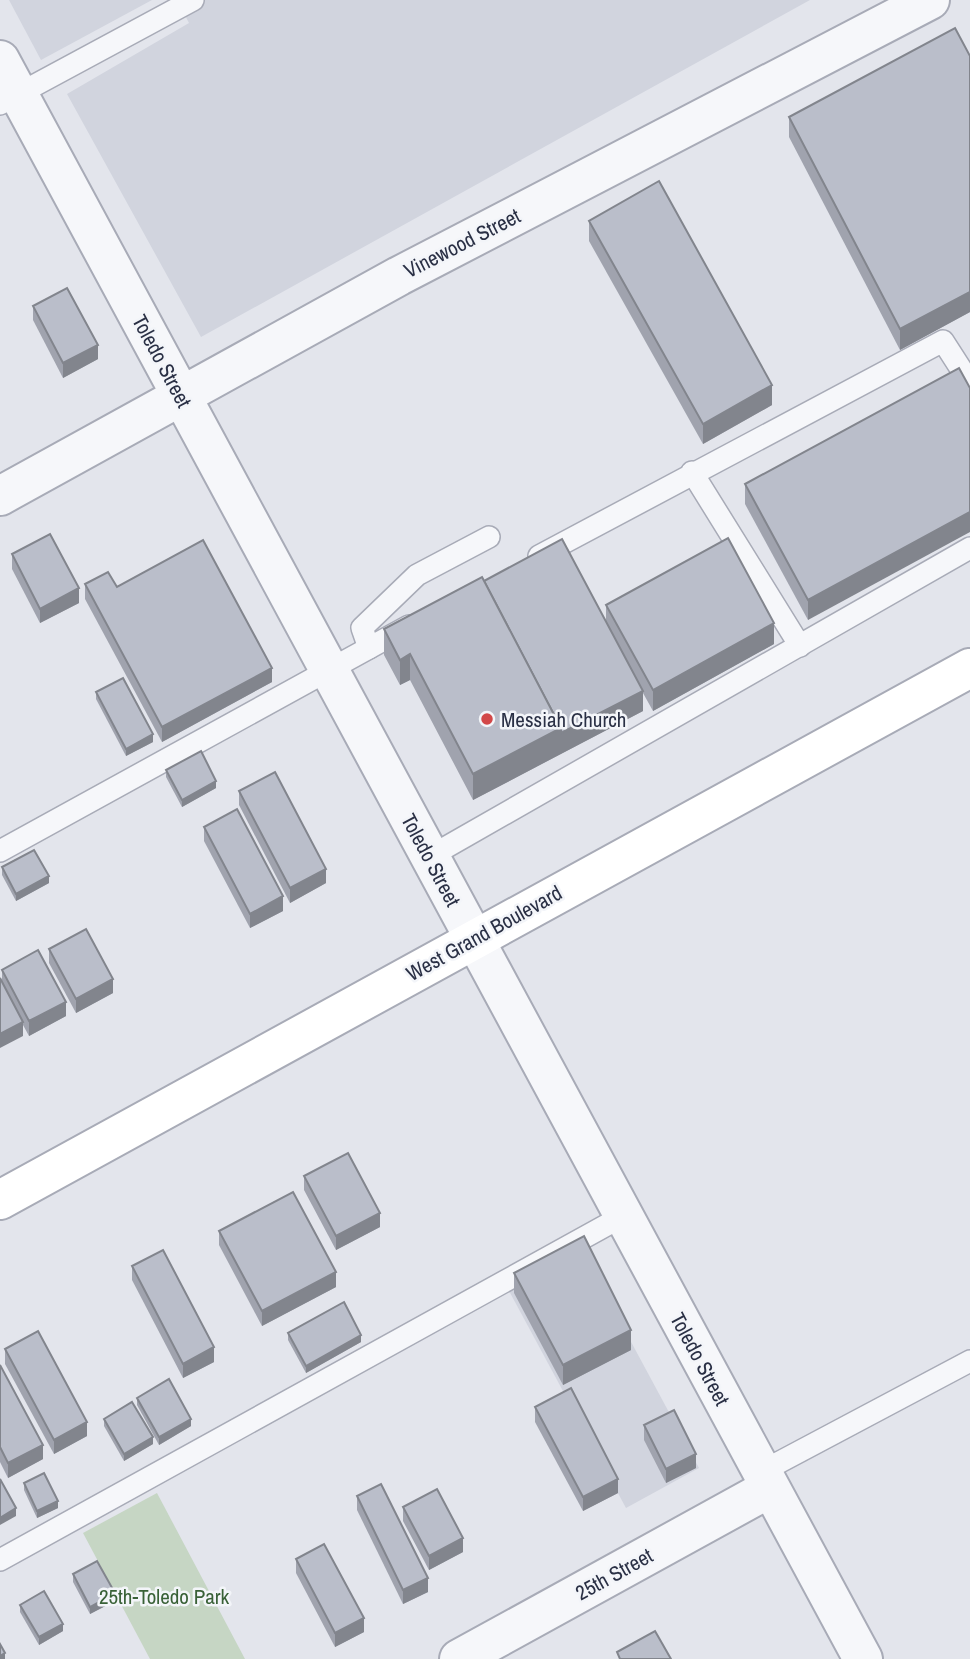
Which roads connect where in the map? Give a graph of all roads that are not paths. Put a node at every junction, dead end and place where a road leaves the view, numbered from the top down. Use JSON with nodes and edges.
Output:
{"nodes":[{"id":1,"x":194,"y":0,"type":"edge"},
{"id":2,"x":930,"y":0,"type":"edge"},
{"id":3,"x":0,"y":60,"type":"edge"},
{"id":4,"x":9,"y":99,"type":"edge"},
{"id":5,"x":970,"y":383,"type":"edge"},
{"id":6,"x":181,"y":396,"type":"junction"},
{"id":7,"x":692,"y":472,"type":"junction"},
{"id":8,"x":0,"y":496,"type":"edge"},
{"id":9,"x":489,"y":537,"type":"dead end"},
{"id":10,"x":970,"y":548,"type":"edge"},
{"id":11,"x":524,"y":564,"type":"edge"},
{"id":12,"x":429,"y":616,"type":"edge"},
{"id":13,"x":800,"y":646,"type":"junction"},
{"id":14,"x":369,"y":648,"type":"junction"},
{"id":15,"x":970,"y":668,"type":"edge"},
{"id":16,"x":329,"y":670,"type":"junction"},
{"id":17,"x":0,"y":851,"type":"edge"},
{"id":18,"x":429,"y":857,"type":"junction"},
{"id":19,"x":474,"y":939,"type":"junction"},
{"id":20,"x":0,"y":1200,"type":"edge"},
{"id":21,"x":623,"y":1216,"type":"junction"},
{"id":22,"x":970,"y":1361,"type":"edge"},
{"id":23,"x":765,"y":1480,"type":"junction"},
{"id":24,"x":0,"y":1560,"type":"edge"},
{"id":25,"x":459,"y":1659,"type":"edge"},
{"id":26,"x":863,"y":1659,"type":"edge"}],
"edges":[{"from":1,"to":4,"type":"lane"},
{"from":2,"to":6,"type":"street","name":"Vinewood Street"},
{"from":3,"to":4,"type":"street","name":"Toledo Street"},
{"from":4,"to":6,"type":"street","name":"Toledo Street"},
{"from":5,"to":7,"type":"lane"},
{"from":6,"to":8,"type":"street","name":"Vinewood Street"},
{"from":6,"to":16,"type":"street","name":"Toledo Street"},
{"from":7,"to":11,"type":"lane"},
{"from":7,"to":13,"type":"lane"},
{"from":9,"to":14,"type":"lane"},
{"from":10,"to":13,"type":"lane"},
{"from":12,"to":14,"type":"lane"},
{"from":13,"to":18,"type":"lane"},
{"from":14,"to":16,"type":"lane"},
{"from":15,"to":19,"type":"street","name":"West Grand Boulevard"},
{"from":16,"to":17,"type":"lane"},
{"from":16,"to":18,"type":"street","name":"Toledo Street"},
{"from":18,"to":19,"type":"street","name":"Toledo Street"},
{"from":19,"to":20,"type":"street","name":"West Grand Boulevard"},
{"from":19,"to":21,"type":"street","name":"Toledo Street"},
{"from":21,"to":23,"type":"street","name":"Toledo Street"},
{"from":21,"to":24,"type":"lane"},
{"from":22,"to":23,"type":"lane"},
{"from":23,"to":25,"type":"street","name":"25th Street"},
{"from":23,"to":26,"type":"street","name":"Toledo Street"}]}
